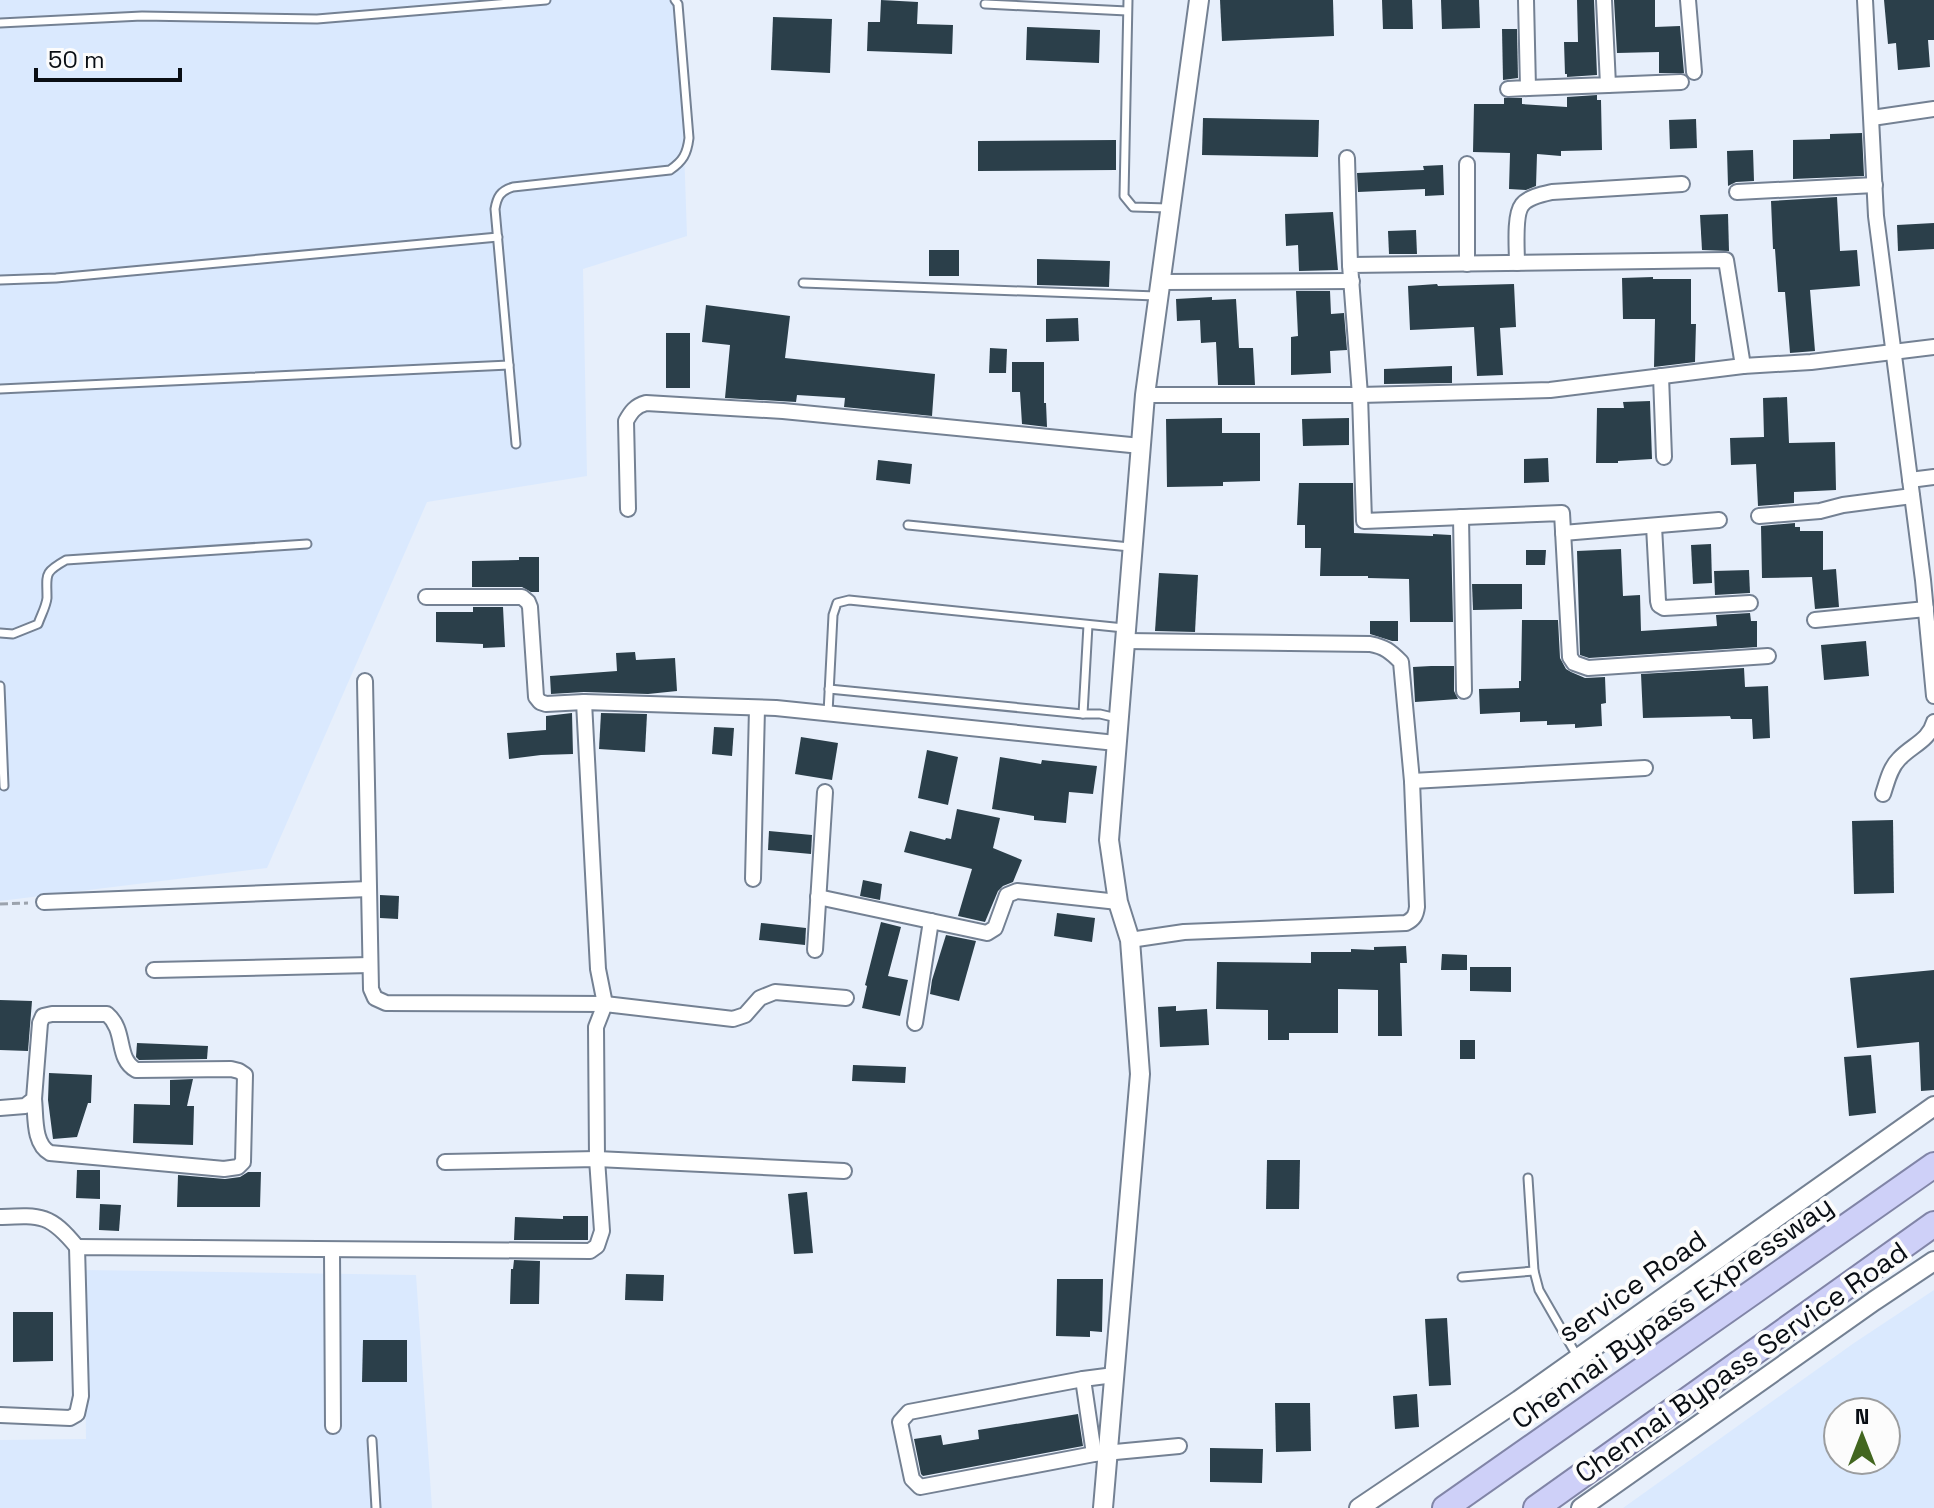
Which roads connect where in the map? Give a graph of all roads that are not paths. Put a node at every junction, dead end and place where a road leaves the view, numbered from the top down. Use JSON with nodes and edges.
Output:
{"nodes":[{"id":1,"x":546,"y":0,"type":"edge"},
{"id":2,"x":675,"y":0,"type":"edge"},
{"id":3,"x":1128,"y":0,"type":"edge"},
{"id":4,"x":1199,"y":0,"type":"edge"},
{"id":5,"x":1526,"y":0,"type":"edge"},
{"id":6,"x":1604,"y":0,"type":"edge"},
{"id":7,"x":1688,"y":0,"type":"edge"},
{"id":8,"x":1865,"y":0,"type":"edge"},
{"id":9,"x":985,"y":4,"type":"dead end"},
{"id":10,"x":1127,"y":11,"type":"junction"},
{"id":11,"x":0,"y":23,"type":"edge"},
{"id":12,"x":1694,"y":72,"type":"dead end"},
{"id":13,"x":1681,"y":82,"type":"dead end"},
{"id":14,"x":1608,"y":85,"type":"junction"},
{"id":15,"x":1528,"y":88,"type":"junction"},
{"id":16,"x":1508,"y":89,"type":"dead end"},
{"id":17,"x":1934,"y":109,"type":"edge"},
{"id":18,"x":1872,"y":118,"type":"junction"},
{"id":19,"x":1347,"y":158,"type":"dead end"},
{"id":20,"x":1467,"y":164,"type":"dead end"},
{"id":21,"x":1682,"y":184,"type":"dead end"},
{"id":22,"x":1875,"y":185,"type":"junction"},
{"id":23,"x":1737,"y":192,"type":"dead end"},
{"id":24,"x":1171,"y":208,"type":"junction"},
{"id":25,"x":498,"y":237,"type":"junction"},
{"id":26,"x":1517,"y":263,"type":"junction"},
{"id":27,"x":1467,"y":264,"type":"junction"},
{"id":28,"x":1351,"y":273,"type":"junction"},
{"id":29,"x":0,"y":280,"type":"edge"},
{"id":30,"x":803,"y":283,"type":"dead end"},
{"id":31,"x":1160,"y":289,"type":"junction"},
{"id":32,"x":1934,"y":347,"type":"edge"},
{"id":33,"x":1894,"y":352,"type":"junction"},
{"id":34,"x":509,"y":365,"type":"junction"},
{"id":35,"x":1743,"y":366,"type":"junction"},
{"id":36,"x":1661,"y":376,"type":"junction"},
{"id":37,"x":0,"y":389,"type":"edge"},
{"id":38,"x":1145,"y":395,"type":"junction"},
{"id":39,"x":1360,"y":395,"type":"junction"},
{"id":40,"x":516,"y":444,"type":"dead end"},
{"id":41,"x":1141,"y":446,"type":"junction"},
{"id":42,"x":1664,"y":457,"type":"dead end"},
{"id":43,"x":1934,"y":477,"type":"edge"},
{"id":44,"x":1910,"y":480,"type":"junction"},
{"id":45,"x":1912,"y":496,"type":"junction"},
{"id":46,"x":628,"y":509,"type":"dead end"},
{"id":47,"x":1759,"y":516,"type":"dead end"},
{"id":48,"x":1461,"y":517,"type":"junction"},
{"id":49,"x":1719,"y":520,"type":"dead end"},
{"id":50,"x":908,"y":525,"type":"dead end"},
{"id":51,"x":1654,"y":526,"type":"junction"},
{"id":52,"x":1563,"y":533,"type":"junction"},
{"id":53,"x":307,"y":544,"type":"dead end"},
{"id":54,"x":1132,"y":547,"type":"junction"},
{"id":55,"x":426,"y":597,"type":"dead end"},
{"id":56,"x":1750,"y":603,"type":"dead end"},
{"id":57,"x":1926,"y":609,"type":"junction"},
{"id":58,"x":1815,"y":620,"type":"dead end"},
{"id":59,"x":1088,"y":625,"type":"junction"},
{"id":60,"x":0,"y":633,"type":"edge"},
{"id":61,"x":1125,"y":634,"type":"junction"},
{"id":62,"x":1768,"y":656,"type":"dead end"},
{"id":63,"x":365,"y":681,"type":"dead end"},
{"id":64,"x":0,"y":686,"type":"edge"},
{"id":65,"x":829,"y":689,"type":"junction"},
{"id":66,"x":1464,"y":691,"type":"dead end"},
{"id":67,"x":1934,"y":696,"type":"edge"},
{"id":68,"x":584,"y":702,"type":"junction"},
{"id":69,"x":757,"y":708,"type":"junction"},
{"id":70,"x":828,"y":713,"type":"junction"},
{"id":71,"x":1083,"y":714,"type":"junction"},
{"id":72,"x":1119,"y":718,"type":"junction"},
{"id":73,"x":1934,"y":722,"type":"edge"},
{"id":74,"x":1116,"y":743,"type":"junction"},
{"id":75,"x":1645,"y":768,"type":"dead end"},
{"id":76,"x":1412,"y":781,"type":"junction"},
{"id":77,"x":4,"y":786,"type":"dead end"},
{"id":78,"x":825,"y":792,"type":"dead end"},
{"id":79,"x":1883,"y":794,"type":"dead end"},
{"id":80,"x":753,"y":879,"type":"dead end"},
{"id":81,"x":369,"y":889,"type":"junction"},
{"id":82,"x":818,"y":897,"type":"junction"},
{"id":83,"x":44,"y":902,"type":"road end"},
{"id":84,"x":1118,"y":902,"type":"junction"},
{"id":85,"x":931,"y":921,"type":"junction"},
{"id":86,"x":1130,"y":940,"type":"junction"},
{"id":87,"x":815,"y":950,"type":"dead end"},
{"id":88,"x":370,"y":965,"type":"junction"},
{"id":89,"x":154,"y":970,"type":"dead end"},
{"id":90,"x":846,"y":998,"type":"dead end"},
{"id":91,"x":605,"y":1004,"type":"junction"},
{"id":92,"x":915,"y":1023,"type":"dead end"},
{"id":93,"x":34,"y":1099,"type":"junction"},
{"id":94,"x":1934,"y":1106,"type":"edge"},
{"id":95,"x":0,"y":1108,"type":"edge"},
{"id":96,"x":597,"y":1159,"type":"junction"},
{"id":97,"x":445,"y":1162,"type":"dead end"},
{"id":98,"x":1934,"y":1165,"type":"edge"},
{"id":99,"x":844,"y":1171,"type":"dead end"},
{"id":100,"x":1528,"y":1178,"type":"dead end"},
{"id":101,"x":0,"y":1217,"type":"edge"},
{"id":102,"x":1934,"y":1224,"type":"edge"},
{"id":103,"x":77,"y":1247,"type":"junction"},
{"id":104,"x":332,"y":1250,"type":"junction"},
{"id":105,"x":1934,"y":1261,"type":"edge"},
{"id":106,"x":1534,"y":1271,"type":"junction"},
{"id":107,"x":1462,"y":1277,"type":"dead end"},
{"id":108,"x":1578,"y":1358,"type":"junction"},
{"id":109,"x":1114,"y":1375,"type":"junction"},
{"id":110,"x":1083,"y":1379,"type":"junction"},
{"id":111,"x":0,"y":1415,"type":"edge"},
{"id":112,"x":333,"y":1426,"type":"dead end"},
{"id":113,"x":372,"y":1440,"type":"dead end"},
{"id":114,"x":1179,"y":1446,"type":"dead end"},
{"id":115,"x":1101,"y":1454,"type":"junction"},
{"id":116,"x":376,"y":1508,"type":"edge"},
{"id":117,"x":1103,"y":1508,"type":"edge"},
{"id":118,"x":1359,"y":1508,"type":"edge"},
{"id":119,"x":1445,"y":1508,"type":"edge"},
{"id":120,"x":1536,"y":1508,"type":"edge"},
{"id":121,"x":1581,"y":1508,"type":"edge"}],
"edges":[{"from":1,"to":11,"type":"lane"},
{"from":2,"to":25,"type":"lane"},
{"from":3,"to":10,"type":"lane"},
{"from":4,"to":24,"type":"street"},
{"from":5,"to":15,"type":"street"},
{"from":6,"to":14,"type":"street"},
{"from":7,"to":12,"type":"street"},
{"from":8,"to":18,"type":"street"},
{"from":9,"to":10,"type":"lane"},
{"from":10,"to":24,"type":"lane"},
{"from":13,"to":14,"type":"street"},
{"from":14,"to":15,"type":"street"},
{"from":15,"to":16,"type":"street"},
{"from":17,"to":18,"type":"street"},
{"from":18,"to":22,"type":"street"},
{"from":19,"to":28,"type":"street"},
{"from":20,"to":27,"type":"street"},
{"from":21,"to":26,"type":"street"},
{"from":22,"to":23,"type":"street"},
{"from":22,"to":33,"type":"street"},
{"from":24,"to":31,"type":"street"},
{"from":25,"to":29,"type":"lane"},
{"from":25,"to":34,"type":"lane"},
{"from":26,"to":27,"type":"street"},
{"from":26,"to":35,"type":"street"},
{"from":27,"to":28,"type":"street"},
{"from":28,"to":31,"type":"street"},
{"from":28,"to":39,"type":"street"},
{"from":30,"to":31,"type":"lane"},
{"from":31,"to":38,"type":"street"},
{"from":32,"to":33,"type":"street"},
{"from":33,"to":35,"type":"street"},
{"from":33,"to":44,"type":"street"},
{"from":34,"to":37,"type":"lane"},
{"from":34,"to":40,"type":"lane"},
{"from":35,"to":36,"type":"street"},
{"from":36,"to":39,"type":"street"},
{"from":36,"to":42,"type":"street"},
{"from":38,"to":39,"type":"street"},
{"from":38,"to":41,"type":"street"},
{"from":39,"to":48,"type":"street"},
{"from":41,"to":46,"type":"street"},
{"from":41,"to":54,"type":"street"},
{"from":43,"to":44,"type":"street"},
{"from":44,"to":45,"type":"street"},
{"from":45,"to":47,"type":"street"},
{"from":45,"to":57,"type":"street"},
{"from":48,"to":52,"type":"street"},
{"from":48,"to":66,"type":"street"},
{"from":49,"to":51,"type":"street"},
{"from":50,"to":54,"type":"lane"},
{"from":51,"to":52,"type":"street"},
{"from":51,"to":56,"type":"street"},
{"from":52,"to":62,"type":"street"},
{"from":53,"to":60,"type":"lane"},
{"from":54,"to":61,"type":"street"},
{"from":55,"to":68,"type":"street"},
{"from":57,"to":58,"type":"street"},
{"from":57,"to":67,"type":"street"},
{"from":59,"to":61,"type":"lane"},
{"from":59,"to":65,"type":"lane"},
{"from":59,"to":71,"type":"lane"},
{"from":61,"to":72,"type":"street"},
{"from":61,"to":76,"type":"street"},
{"from":63,"to":81,"type":"street"},
{"from":64,"to":77,"type":"lane"},
{"from":65,"to":70,"type":"lane"},
{"from":65,"to":71,"type":"lane"},
{"from":68,"to":69,"type":"street"},
{"from":68,"to":91,"type":"street"},
{"from":69,"to":70,"type":"street"},
{"from":69,"to":80,"type":"street"},
{"from":70,"to":74,"type":"street"},
{"from":71,"to":72,"type":"lane"},
{"from":72,"to":74,"type":"street"},
{"from":73,"to":79,"type":"street"},
{"from":74,"to":84,"type":"street"},
{"from":75,"to":76,"type":"street"},
{"from":76,"to":86,"type":"street"},
{"from":78,"to":82,"type":"street"},
{"from":81,"to":83,"type":"street"},
{"from":81,"to":88,"type":"street"},
{"from":82,"to":85,"type":"street"},
{"from":82,"to":87,"type":"street"},
{"from":84,"to":85,"type":"street"},
{"from":84,"to":86,"type":"street"},
{"from":85,"to":92,"type":"street"},
{"from":86,"to":109,"type":"street"},
{"from":88,"to":89,"type":"street"},
{"from":88,"to":91,"type":"street"},
{"from":90,"to":91,"type":"street"},
{"from":91,"to":96,"type":"street"},
{"from":93,"to":93,"type":"street"},
{"from":93,"to":95,"type":"street"},
{"from":94,"to":108,"type":"street","name":"service Road"},
{"from":96,"to":97,"type":"street"},
{"from":96,"to":99,"type":"street"},
{"from":96,"to":104,"type":"street"},
{"from":98,"to":119,"type":"highway","name":"Chennai Bypass Expressway"},
{"from":100,"to":106,"type":"lane"},
{"from":101,"to":103,"type":"street"},
{"from":102,"to":120,"type":"highway"},
{"from":103,"to":104,"type":"street"},
{"from":103,"to":111,"type":"street"},
{"from":104,"to":112,"type":"street"},
{"from":105,"to":121,"type":"street","name":"Chennai Bypass Service Road"},
{"from":106,"to":107,"type":"lane"},
{"from":106,"to":108,"type":"lane"},
{"from":108,"to":118,"type":"street","name":"service Road"},
{"from":109,"to":110,"type":"street"},
{"from":109,"to":115,"type":"street"},
{"from":110,"to":115,"type":"street"},
{"from":110,"to":115,"type":"street"},
{"from":113,"to":116,"type":"lane"},
{"from":114,"to":115,"type":"street"},
{"from":115,"to":117,"type":"street"}]}
